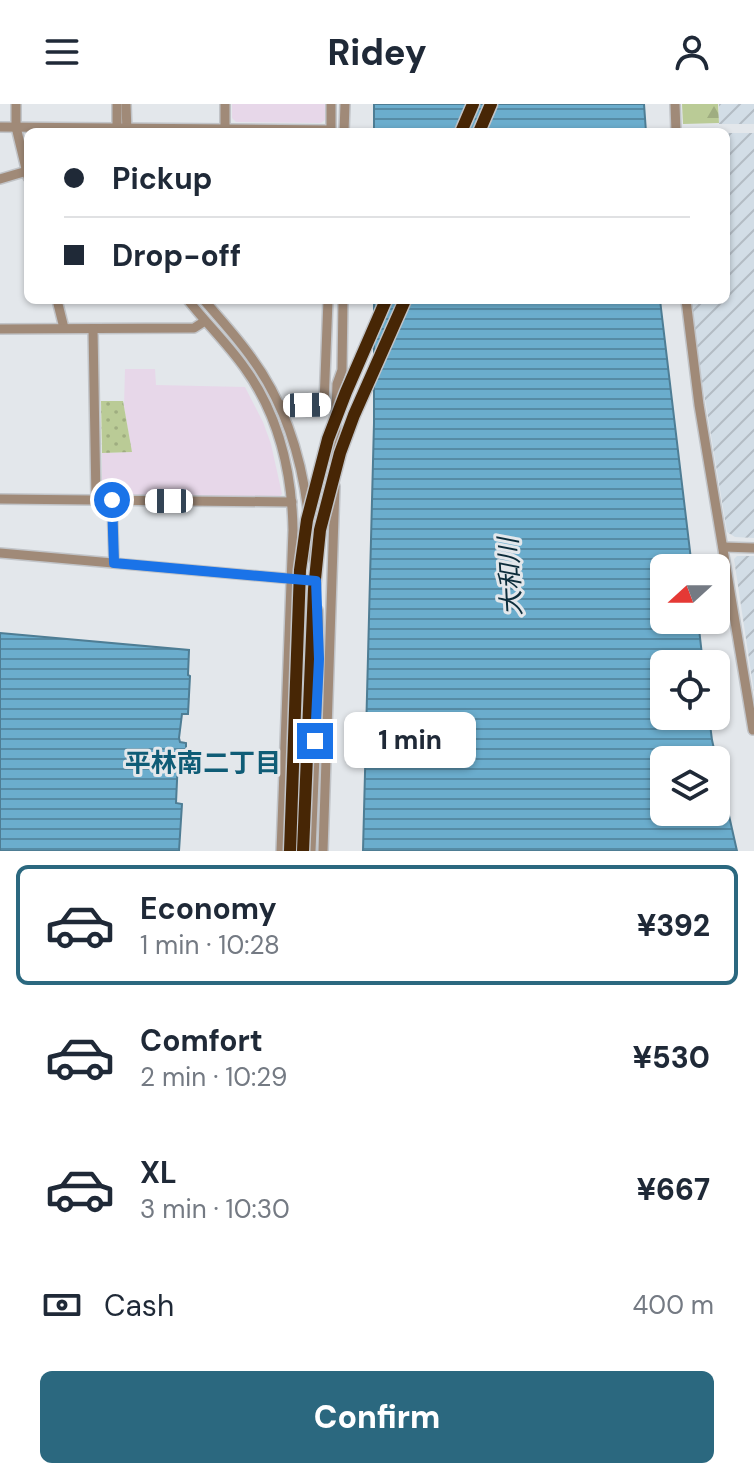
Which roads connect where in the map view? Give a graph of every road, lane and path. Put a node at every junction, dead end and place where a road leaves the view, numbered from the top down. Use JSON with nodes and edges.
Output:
{"nodes":[{"id":1,"x":16,"y":104,"type":"edge"},
{"id":2,"x":117,"y":104,"type":"edge"},
{"id":3,"x":126,"y":104,"type":"edge"},
{"id":4,"x":225,"y":104,"type":"edge"},
{"id":5,"x":331,"y":104,"type":"edge"},
{"id":6,"x":345,"y":104,"type":"edge"},
{"id":7,"x":473,"y":104,"type":"edge"},
{"id":8,"x":491,"y":104,"type":"edge"},
{"id":9,"x":675,"y":104,"type":"edge"},
{"id":10,"x":0,"y":127,"type":"edge"},
{"id":11,"x":16,"y":127,"type":"junction"},
{"id":12,"x":51,"y":128,"type":"edge"},
{"id":13,"x":122,"y":128,"type":"edge"},
{"id":14,"x":122,"y":128,"type":"edge"},
{"id":15,"x":225,"y":128,"type":"edge"},
{"id":16,"x":331,"y":128,"type":"edge"},
{"id":17,"x":344,"y":128,"type":"edge"},
{"id":18,"x":463,"y":128,"type":"edge"},
{"id":19,"x":481,"y":128,"type":"edge"},
{"id":20,"x":676,"y":128,"type":"edge"},
{"id":21,"x":24,"y":161,"type":"edge"},
{"id":22,"x":24,"y":175,"type":"edge"},
{"id":23,"x":0,"y":179,"type":"edge"},
{"id":24,"x":58,"y":304,"type":"edge"},
{"id":25,"x":191,"y":304,"type":"edge"},
{"id":26,"x":207,"y":304,"type":"edge"},
{"id":27,"x":328,"y":304,"type":"edge"},
{"id":28,"x":343,"y":304,"type":"edge"},
{"id":29,"x":384,"y":304,"type":"edge"},
{"id":30,"x":403,"y":304,"type":"edge"},
{"id":31,"x":686,"y":304,"type":"edge"},
{"id":32,"x":205,"y":321,"type":"junction"},
{"id":33,"x":64,"y":328,"type":"junction"},
{"id":34,"x":0,"y":329,"type":"edge"},
{"id":35,"x":93,"y":329,"type":"junction"},
{"id":36,"x":280,"y":405,"type":"junction"},
{"id":37,"x":0,"y":499,"type":"edge"},
{"id":38,"x":96,"y":500,"type":"junction"},
{"id":39,"x":112,"y":500,"type":"junction"},
{"id":40,"x":292,"y":502,"type":"junction"},
{"id":41,"x":723,"y":547,"type":"junction"},
{"id":42,"x":754,"y":548,"type":"edge"},
{"id":43,"x":0,"y":553,"type":"edge"},
{"id":44,"x":114,"y":563,"type":"junction"},
{"id":45,"x":292,"y":579,"type":"junction"},
{"id":46,"x":316,"y":581,"type":"junction"},
{"id":47,"x":753,"y":730,"type":"edge"},
{"id":48,"x":281,"y":851,"type":"edge"},
{"id":49,"x":290,"y":851,"type":"edge"},
{"id":50,"x":303,"y":851,"type":"edge"},
{"id":51,"x":311,"y":851,"type":"edge"},
{"id":52,"x":323,"y":851,"type":"edge"}],
"edges":[{"from":1,"to":11,"type":"street"},
{"from":2,"to":13,"type":"street"},
{"from":3,"to":14,"type":"street"},
{"from":4,"to":15,"type":"street"},
{"from":5,"to":16,"type":"street"},
{"from":6,"to":17,"type":"street"},
{"from":7,"to":18,"type":"highway"},
{"from":8,"to":19,"type":"highway"},
{"from":9,"to":20,"type":"street"},
{"from":10,"to":11,"type":"street"},
{"from":11,"to":12,"type":"street"},
{"from":11,"to":21,"type":"street"},
{"from":22,"to":23,"type":"street"},
{"from":24,"to":33,"type":"street"},
{"from":25,"to":32,"type":"street"},
{"from":26,"to":36,"type":"street"},
{"from":27,"to":36,"type":"street"},
{"from":28,"to":52,"type":"street"},
{"from":29,"to":49,"type":"highway","bridge":true},
{"from":30,"to":50,"type":"highway","bridge":true},
{"from":31,"to":41,"type":"street"},
{"from":32,"to":35,"type":"street"},
{"from":32,"to":40,"type":"street"},
{"from":33,"to":34,"type":"street"},
{"from":33,"to":35,"type":"street"},
{"from":35,"to":38,"type":"street"},
{"from":36,"to":46,"type":"street"},
{"from":37,"to":38,"type":"street"},
{"from":38,"to":39,"type":"street"},
{"from":39,"to":40,"type":"street"},
{"from":39,"to":44,"type":"street"},
{"from":40,"to":45,"type":"street"},
{"from":41,"to":42,"type":"street"},
{"from":41,"to":47,"type":"street"},
{"from":43,"to":44,"type":"street"},
{"from":44,"to":45,"type":"street"},
{"from":45,"to":46,"type":"street"},
{"from":45,"to":48,"type":"street"},
{"from":46,"to":51,"type":"street"}]}
